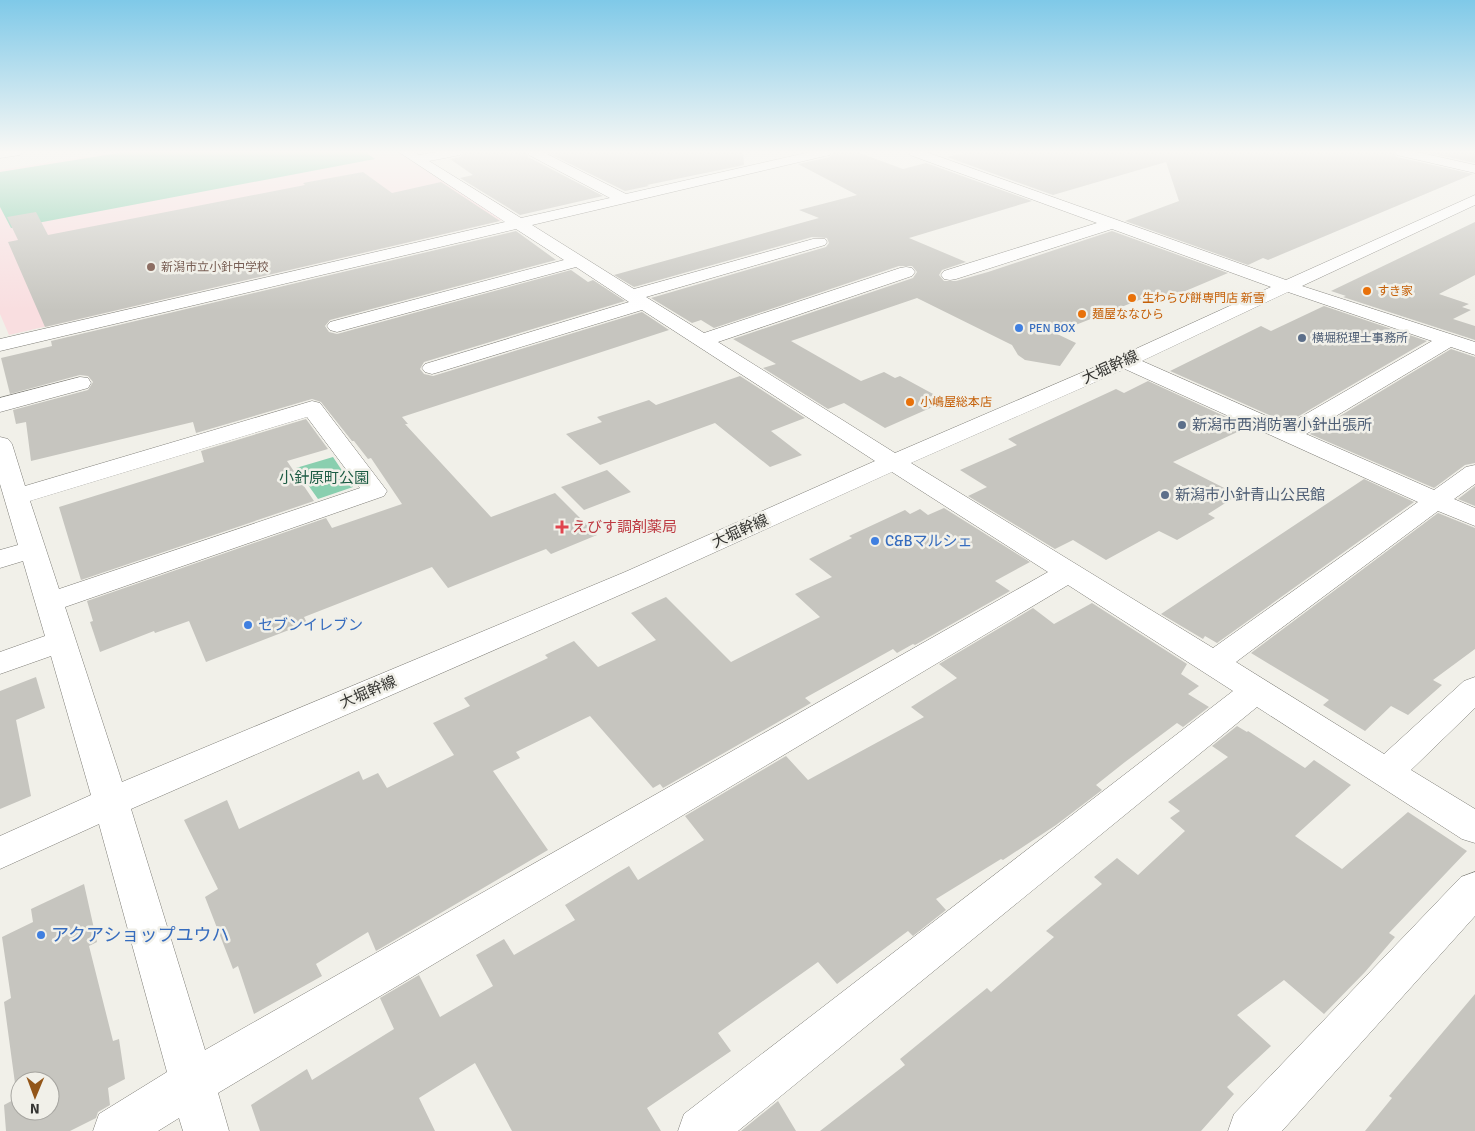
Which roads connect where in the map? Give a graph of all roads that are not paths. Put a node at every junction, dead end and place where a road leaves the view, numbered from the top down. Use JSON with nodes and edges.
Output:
{"nodes":[{"id":1,"x":492,"y":205,"type":"edge"},
{"id":2,"x":599,"y":205,"type":"edge"},
{"id":3,"x":1063,"y":205,"type":"edge"},
{"id":4,"x":1462,"y":205,"type":"edge"},
{"id":5,"x":521,"y":223,"type":"junction"},
{"id":6,"x":1114,"y":223,"type":"junction"},
{"id":7,"x":819,"y":242,"type":"dead end"},
{"id":8,"x":580,"y":261,"type":"junction"},
{"id":9,"x":906,"y":272,"type":"dead end"},
{"id":10,"x":950,"y":275,"type":"dead end"},
{"id":11,"x":1286,"y":286,"type":"junction"},
{"id":12,"x":639,"y":299,"type":"junction"},
{"id":13,"x":337,"y":326,"type":"dead end"},
{"id":14,"x":704,"y":340,"type":"junction"},
{"id":15,"x":1465,"y":342,"type":"edge"},
{"id":16,"x":0,"y":345,"type":"edge"},
{"id":17,"x":1125,"y":360,"type":"junction"},
{"id":18,"x":432,"y":368,"type":"dead end"},
{"id":19,"x":80,"y":383,"type":"dead end"},
{"id":20,"x":0,"y":405,"type":"edge"},
{"id":21,"x":1289,"y":434,"type":"junction"},
{"id":22,"x":0,"y":444,"type":"edge"},
{"id":23,"x":893,"y":462,"type":"junction"},
{"id":24,"x":1475,"y":472,"type":"edge"},
{"id":25,"x":9,"y":484,"type":"edge"},
{"id":26,"x":1436,"y":500,"type":"junction"},
{"id":27,"x":1475,"y":518,"type":"edge"},
{"id":28,"x":33,"y":549,"type":"junction"},
{"id":29,"x":0,"y":559,"type":"edge"},
{"id":30,"x":1069,"y":572,"type":"junction"},
{"id":31,"x":50,"y":602,"type":"junction"},
{"id":32,"x":62,"y":641,"type":"junction"},
{"id":33,"x":0,"y":663,"type":"edge"},
{"id":34,"x":1214,"y":663,"type":"junction"},
{"id":35,"x":1475,"y":689,"type":"edge"},
{"id":36,"x":1256,"y":690,"type":"junction"},
{"id":37,"x":1386,"y":774,"type":"junction"},
{"id":38,"x":112,"y":802,"type":"junction"},
{"id":39,"x":1475,"y":828,"type":"edge"},
{"id":40,"x":0,"y":853,"type":"edge"},
{"id":41,"x":1475,"y":889,"type":"edge"},
{"id":42,"x":193,"y":1082,"type":"junction"},
{"id":43,"x":116,"y":1131,"type":"edge"},
{"id":44,"x":206,"y":1131,"type":"edge"},
{"id":45,"x":701,"y":1131,"type":"edge"},
{"id":46,"x":1251,"y":1131,"type":"edge"}],
"edges":[{"from":1,"to":5,"type":"street"},
{"from":2,"to":5,"type":"street"},
{"from":3,"to":6,"type":"street"},
{"from":4,"to":11,"type":"street","name":"大堀幹線"},
{"from":5,"to":8,"type":"street"},
{"from":5,"to":16,"type":"street"},
{"from":6,"to":10,"type":"street"},
{"from":6,"to":11,"type":"street"},
{"from":7,"to":12,"type":"street"},
{"from":8,"to":12,"type":"street"},
{"from":8,"to":13,"type":"street"},
{"from":9,"to":14,"type":"street"},
{"from":11,"to":15,"type":"street"},
{"from":11,"to":17,"type":"street","name":"大堀幹線"},
{"from":12,"to":14,"type":"street"},
{"from":12,"to":18,"type":"street"},
{"from":14,"to":23,"type":"street"},
{"from":15,"to":21,"type":"street"},
{"from":17,"to":21,"type":"street"},
{"from":17,"to":23,"type":"street","name":"大堀幹線"},
{"from":19,"to":20,"type":"street"},
{"from":21,"to":26,"type":"street"},
{"from":22,"to":25,"type":"street"},
{"from":23,"to":30,"type":"street"},
{"from":23,"to":38,"type":"street","name":"大堀幹線"},
{"from":24,"to":26,"type":"street"},
{"from":25,"to":28,"type":"street"},
{"from":25,"to":31,"type":"street"},
{"from":26,"to":27,"type":"street"},
{"from":26,"to":34,"type":"street"},
{"from":28,"to":29,"type":"street"},
{"from":28,"to":31,"type":"street"},
{"from":30,"to":34,"type":"street"},
{"from":30,"to":42,"type":"street"},
{"from":31,"to":32,"type":"street"},
{"from":32,"to":33,"type":"street"},
{"from":32,"to":38,"type":"street"},
{"from":34,"to":36,"type":"street"},
{"from":35,"to":37,"type":"street"},
{"from":36,"to":37,"type":"street"},
{"from":36,"to":45,"type":"street"},
{"from":37,"to":39,"type":"street"},
{"from":38,"to":40,"type":"street","name":"大堀幹線"},
{"from":38,"to":42,"type":"street"},
{"from":41,"to":46,"type":"street"},
{"from":42,"to":43,"type":"street"},
{"from":42,"to":44,"type":"street"}]}
